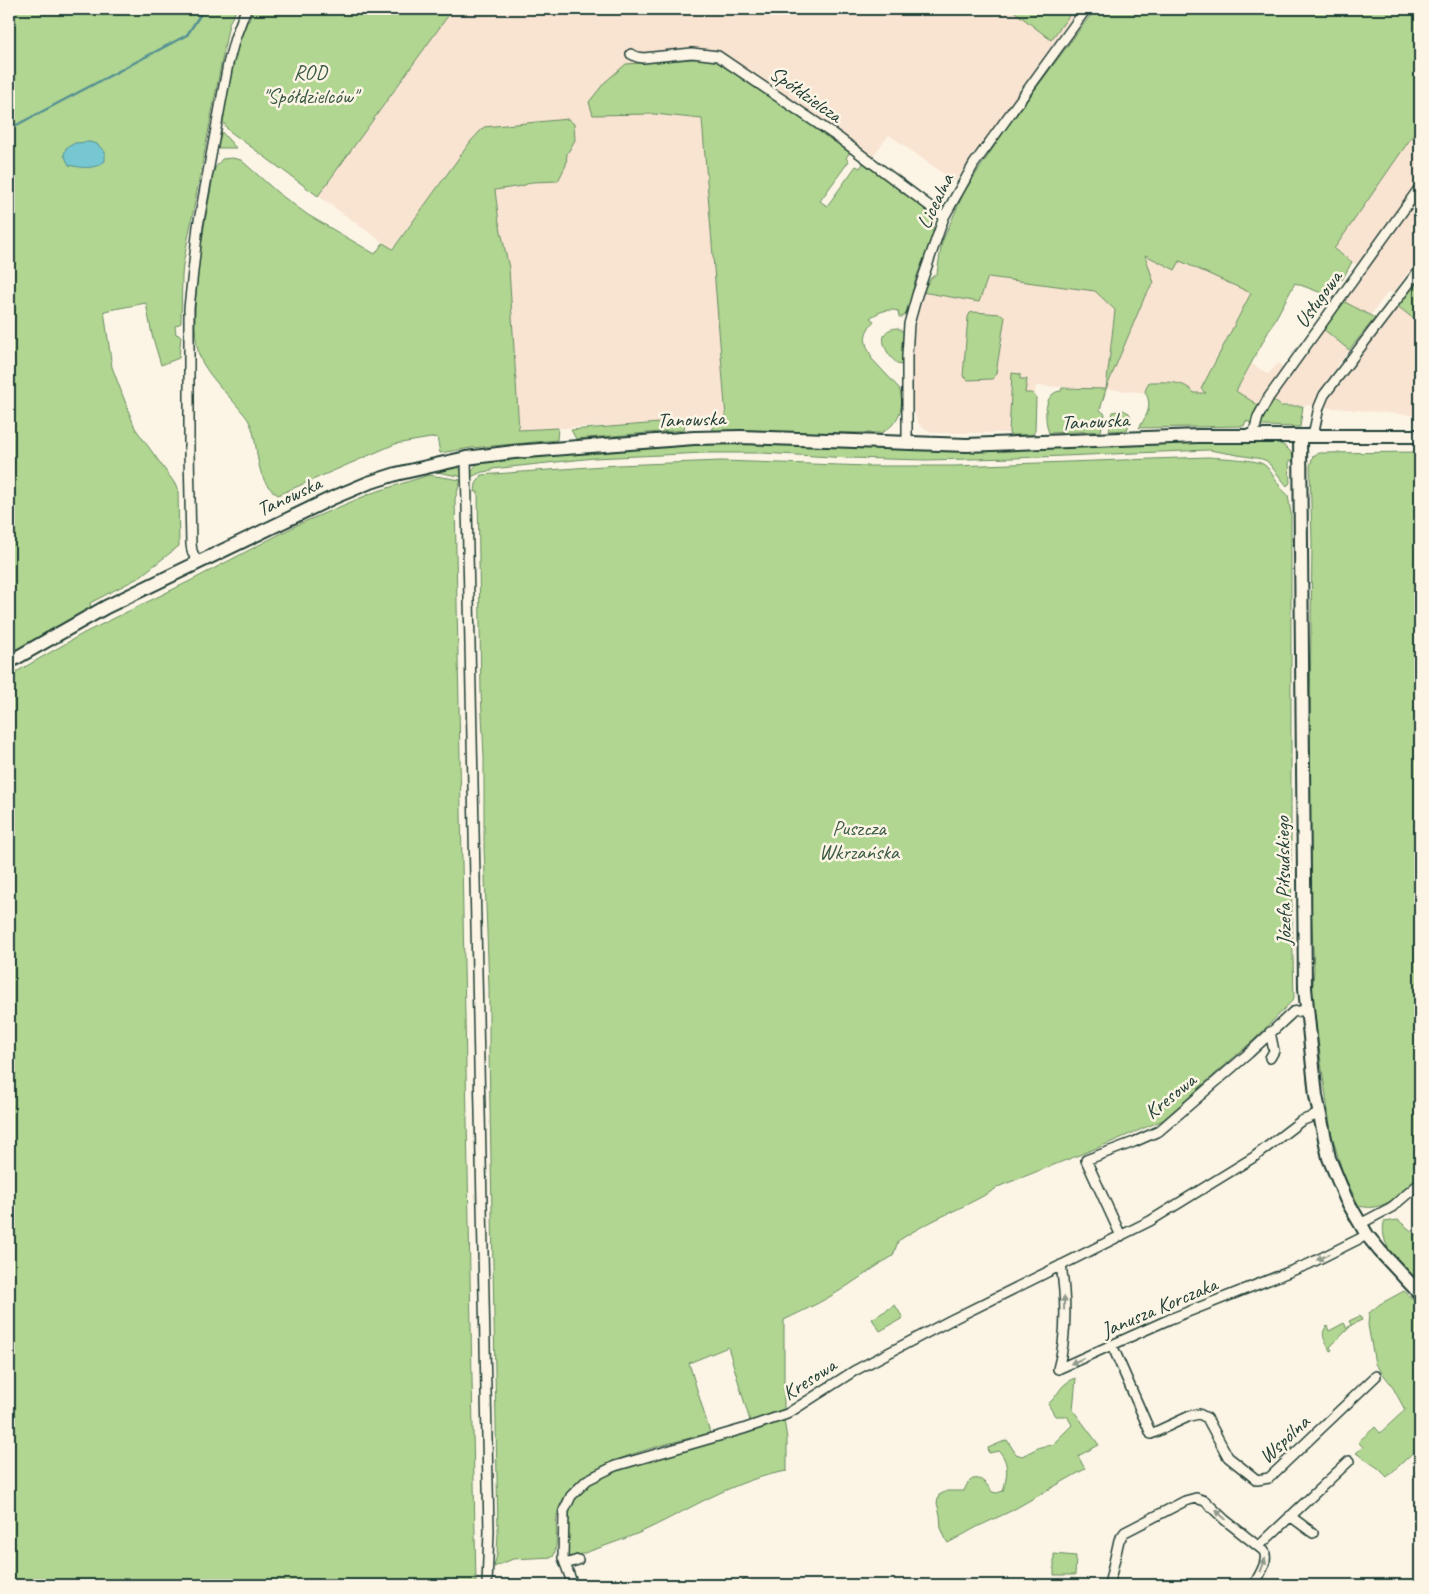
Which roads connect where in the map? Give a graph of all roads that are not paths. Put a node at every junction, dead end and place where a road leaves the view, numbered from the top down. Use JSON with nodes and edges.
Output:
{"nodes":[{"id":1,"x":246,"y":9,"type":"edge"},
{"id":2,"x":1086,"y":9,"type":"edge"},
{"id":3,"x":631,"y":54,"type":"dead end"},
{"id":4,"x":1420,"y":187,"type":"edge"},
{"id":5,"x":944,"y":217,"type":"junction"},
{"id":6,"x":1420,"y":269,"type":"edge"},
{"id":7,"x":1253,"y":436,"type":"junction"},
{"id":8,"x":1306,"y":436,"type":"junction"},
{"id":9,"x":1420,"y":436,"type":"edge"},
{"id":10,"x":906,"y":444,"type":"junction"},
{"id":11,"x":466,"y":458,"type":"junction"},
{"id":12,"x":197,"y":562,"type":"junction"},
{"id":13,"x":9,"y":662,"type":"edge"},
{"id":14,"x":1306,"y":1010,"type":"junction"},
{"id":15,"x":1270,"y":1032,"type":"junction"},
{"id":16,"x":1270,"y":1058,"type":"dead end"},
{"id":17,"x":1319,"y":1114,"type":"junction"},
{"id":18,"x":1420,"y":1183,"type":"edge"},
{"id":19,"x":1364,"y":1230,"type":"junction"},
{"id":20,"x":1121,"y":1236,"type":"junction"},
{"id":21,"x":1061,"y":1265,"type":"junction"},
{"id":22,"x":1420,"y":1294,"type":"edge"},
{"id":23,"x":1112,"y":1345,"type":"junction"},
{"id":24,"x":1376,"y":1376,"type":"dead end"},
{"id":25,"x":1349,"y":1461,"type":"dead end"},
{"id":26,"x":1290,"y":1516,"type":"junction"},
{"id":27,"x":1313,"y":1533,"type":"dead end"},
{"id":28,"x":1259,"y":1546,"type":"junction"},
{"id":29,"x":578,"y":1560,"type":"dead end"},
{"id":30,"x":565,"y":1564,"type":"junction"},
{"id":31,"x":487,"y":1585,"type":"edge"},
{"id":32,"x":572,"y":1585,"type":"edge"},
{"id":33,"x":1109,"y":1585,"type":"edge"},
{"id":34,"x":1254,"y":1585,"type":"edge"}],
"edges":[{"from":1,"to":12,"type":"street"},
{"from":2,"to":5,"type":"street","name":"Licealna"},
{"from":3,"to":5,"type":"street","name":"Spółdzielcza"},
{"from":4,"to":7,"type":"street","name":"Usługowa"},
{"from":5,"to":10,"type":"street","name":"Licealna"},
{"from":6,"to":8,"type":"street"},
{"from":7,"to":8,"type":"main road","name":"Tanowska"},
{"from":7,"to":10,"type":"main road","name":"Tanowska"},
{"from":8,"to":9,"type":"main road","name":"Tanowska"},
{"from":8,"to":14,"type":"main road","name":"Józefa Piłsudskiego"},
{"from":10,"to":11,"type":"main road","name":"Tanowska"},
{"from":11,"to":12,"type":"main road","name":"Tanowska"},
{"from":11,"to":31,"type":"street"},
{"from":12,"to":13,"type":"main road","name":"Tanowska"},
{"from":14,"to":15,"type":"street","name":"Kresowa"},
{"from":14,"to":17,"type":"main road","name":"Józefa Piłsudskiego"},
{"from":15,"to":16,"type":"street"},
{"from":15,"to":20,"type":"street","name":"Kresowa"},
{"from":17,"to":19,"type":"main road","name":"Józefa Piłsudskiego"},
{"from":17,"to":20,"type":"street","name":"Kresowa"},
{"from":18,"to":19,"type":"street","name":"Janusza Korczaka"},
{"from":19,"to":22,"type":"main road","name":"Józefa Piłsudskiego"},
{"from":19,"to":23,"type":"street","name":"Janusza Korczaka","one_way":true},
{"from":20,"to":21,"type":"street","name":"Kresowa"},
{"from":23,"to":21,"type":"street","name":"Janusza Korczaka","one_way":true},
{"from":21,"to":30,"type":"street","name":"Kresowa"},
{"from":23,"to":24,"type":"street","name":"Wspólna"},
{"from":25,"to":26,"type":"street"},
{"from":26,"to":27,"type":"street"},
{"from":26,"to":28,"type":"street"},
{"from":28,"to":33,"type":"street","one_way":true},
{"from":34,"to":28,"type":"street","one_way":true},
{"from":29,"to":30,"type":"street"},
{"from":30,"to":32,"type":"street"}]}
